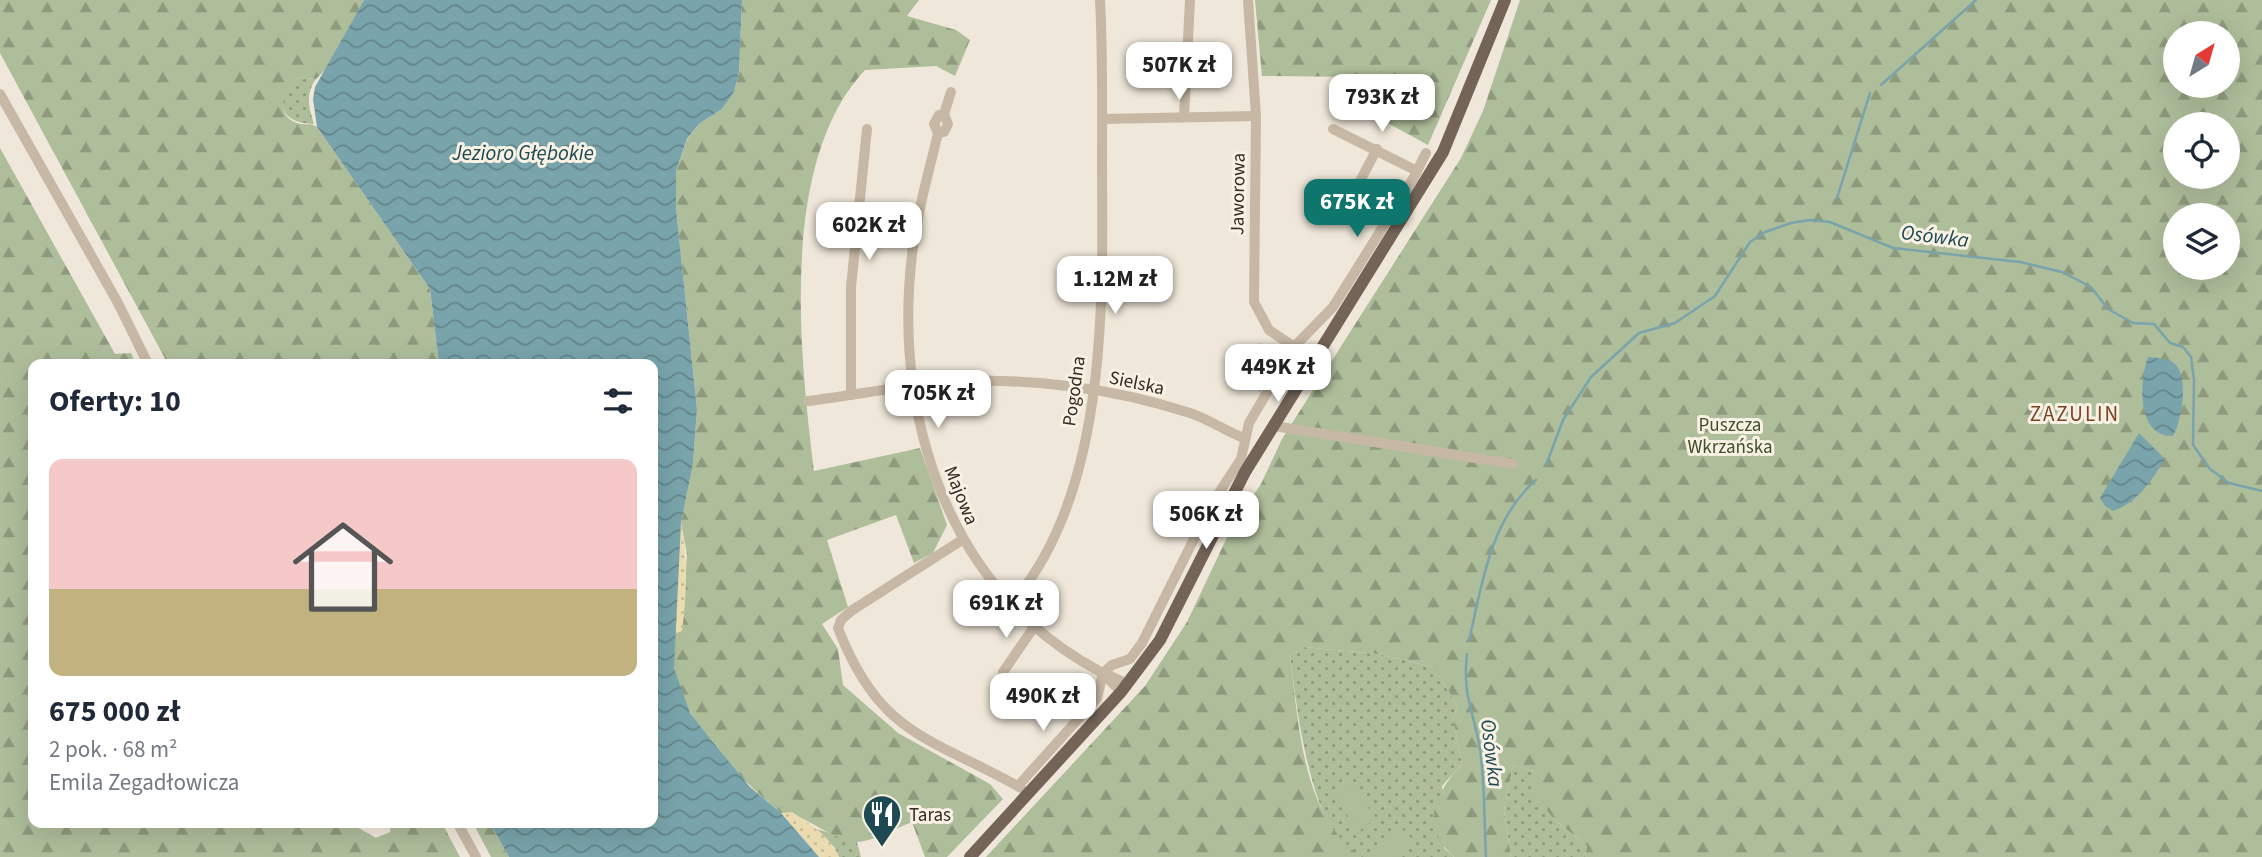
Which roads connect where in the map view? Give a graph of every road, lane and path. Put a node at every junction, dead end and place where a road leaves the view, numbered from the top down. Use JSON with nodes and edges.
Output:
{"nodes":[{"id":1,"x":1100,"y":0,"type":"edge"},
{"id":2,"x":1190,"y":0,"type":"edge"},
{"id":3,"x":1248,"y":0,"type":"edge"},
{"id":4,"x":1505,"y":0,"type":"edge"},
{"id":5,"x":951,"y":92,"type":"dead end"},
{"id":6,"x":0,"y":94,"type":"edge"},
{"id":7,"x":1256,"y":116,"type":"junction"},
{"id":8,"x":1184,"y":117,"type":"junction"},
{"id":9,"x":1102,"y":119,"type":"junction"},
{"id":10,"x":867,"y":129,"type":"dead end"},
{"id":11,"x":1333,"y":129,"type":"dead end"},
{"id":12,"x":1377,"y":149,"type":"junction"},
{"id":13,"x":1426,"y":153,"type":"dead end"},
{"id":14,"x":1417,"y":171,"type":"junction"},
{"id":15,"x":1352,"y":196,"type":"dead end"},
{"id":16,"x":1293,"y":348,"type":"junction"},
{"id":17,"x":146,"y":359,"type":"edge"},
{"id":18,"x":1315,"y":361,"type":"junction"},
{"id":19,"x":914,"y":385,"type":"junction"},
{"id":20,"x":1093,"y":391,"type":"junction"},
{"id":21,"x":851,"y":395,"type":"junction"},
{"id":22,"x":808,"y":401,"type":"dead end"},
{"id":23,"x":1274,"y":426,"type":"junction"},
{"id":24,"x":1244,"y":438,"type":"junction"},
{"id":25,"x":1513,"y":464,"type":"dead end"},
{"id":26,"x":961,"y":540,"type":"junction"},
{"id":27,"x":1012,"y":603,"type":"junction"},
{"id":28,"x":1034,"y":626,"type":"junction"},
{"id":29,"x":1003,"y":672,"type":"dead end"},
{"id":30,"x":1102,"y":673,"type":"junction"},
{"id":31,"x":1124,"y":689,"type":"junction"},
{"id":32,"x":1023,"y":790,"type":"junction"},
{"id":33,"x":460,"y":828,"type":"edge"},
{"id":34,"x":476,"y":857,"type":"edge"},
{"id":35,"x":970,"y":857,"type":"edge"}],
"edges":[{"from":1,"to":9,"type":"street","name":"Pogodna"},
{"from":2,"to":8,"type":"street"},
{"from":3,"to":7,"type":"street","name":"Jaworowa"},
{"from":4,"to":18,"type":"main road"},
{"from":5,"to":19,"type":"street","name":"Majowa"},
{"from":6,"to":17,"type":"street"},
{"from":7,"to":8,"type":"street"},
{"from":7,"to":16,"type":"street","name":"Jaworowa"},
{"from":8,"to":9,"type":"street"},
{"from":9,"to":20,"type":"street","name":"Pogodna"},
{"from":10,"to":21,"type":"street"},
{"from":11,"to":12,"type":"street"},
{"from":12,"to":14,"type":"street"},
{"from":12,"to":15,"type":"street"},
{"from":13,"to":14,"type":"street"},
{"from":14,"to":16,"type":"street"},
{"from":16,"to":18,"type":"street","name":"Jaworowa"},
{"from":16,"to":24,"type":"street"},
{"from":18,"to":23,"type":"main road"},
{"from":19,"to":20,"type":"street","name":"Sielska"},
{"from":19,"to":21,"type":"street","name":"Sielska"},
{"from":19,"to":26,"type":"street","name":"Majowa"},
{"from":20,"to":24,"type":"street","name":"Sielska"},
{"from":20,"to":27,"type":"street","name":"Pogodna"},
{"from":21,"to":22,"type":"street","name":"Sielska"},
{"from":23,"to":25,"type":"street"},
{"from":23,"to":31,"type":"main road"},
{"from":24,"to":30,"type":"street"},
{"from":26,"to":27,"type":"street","name":"Majowa"},
{"from":26,"to":32,"type":"street","name":"Majowa"},
{"from":27,"to":28,"type":"street","name":"Majowa"},
{"from":28,"to":29,"type":"street"},
{"from":28,"to":30,"type":"street","name":"Majowa"},
{"from":30,"to":31,"type":"street","name":"Majowa"},
{"from":30,"to":32,"type":"street"},
{"from":31,"to":32,"type":"main road"},
{"from":32,"to":35,"type":"main road"},
{"from":33,"to":34,"type":"street"}]}
